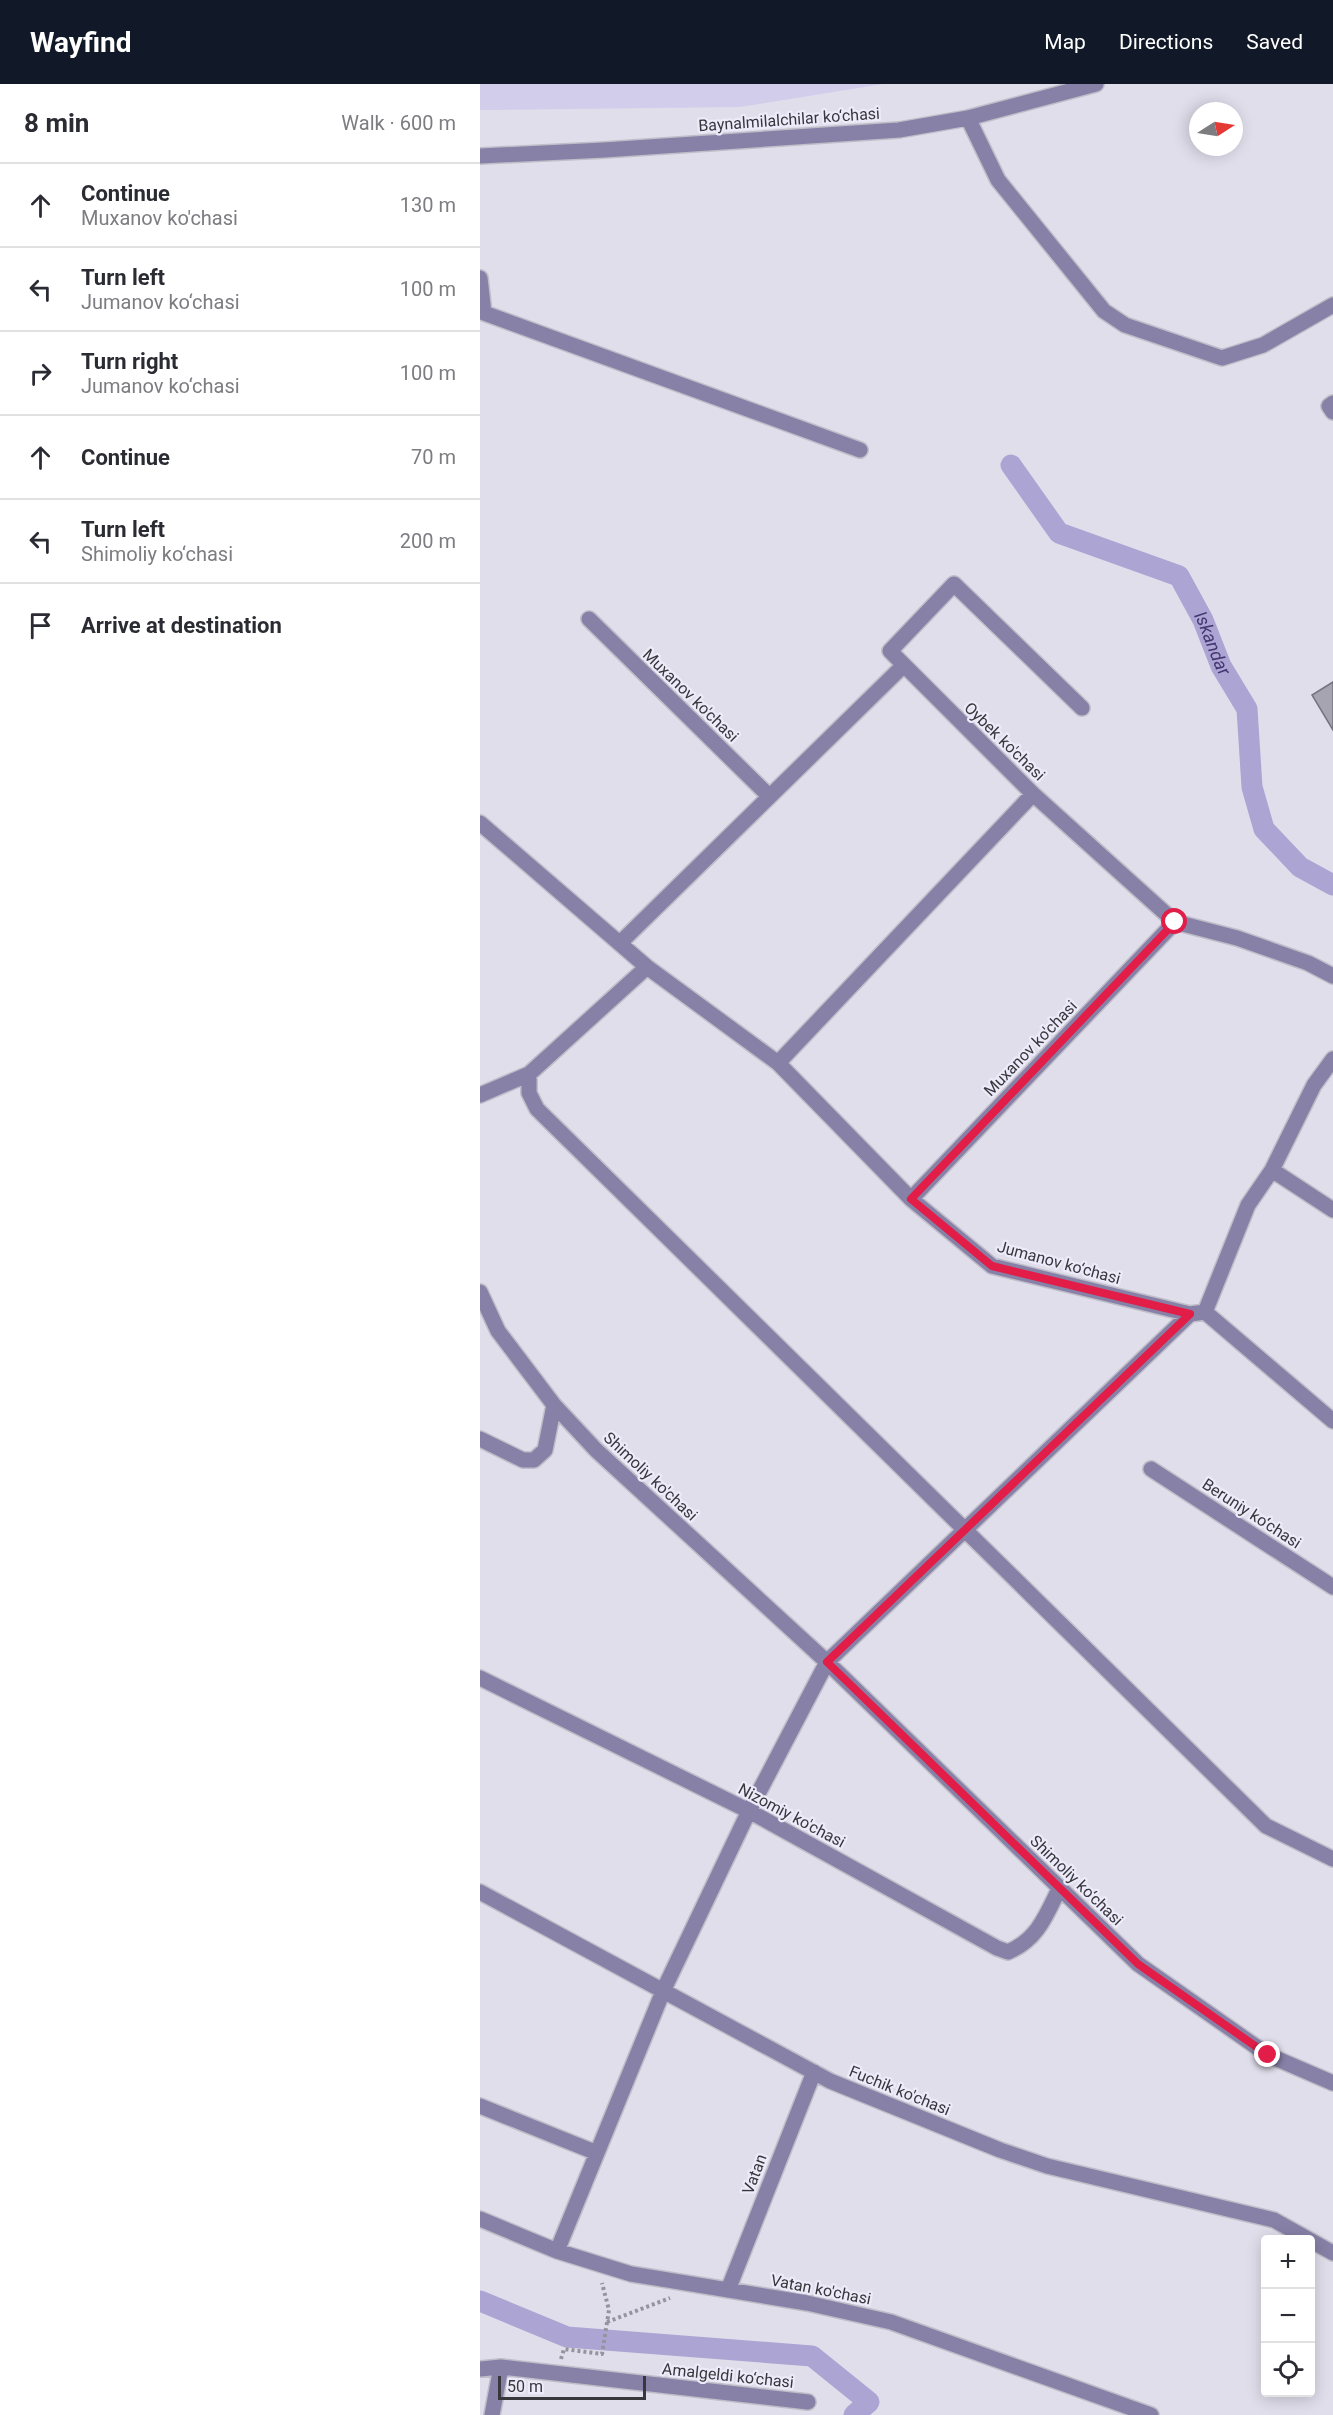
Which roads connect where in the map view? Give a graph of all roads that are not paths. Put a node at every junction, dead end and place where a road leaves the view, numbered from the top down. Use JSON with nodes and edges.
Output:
{"nodes":[{"id":1,"x":1096,"y":84,"type":"edge"},
{"id":2,"x":968,"y":118,"type":"junction"},
{"id":3,"x":480,"y":156,"type":"edge"},
{"id":4,"x":480,"y":278,"type":"edge"},
{"id":5,"x":1333,"y":305,"type":"edge"},
{"id":6,"x":1333,"y":404,"type":"edge"},
{"id":7,"x":1333,"y":412,"type":"edge"},
{"id":8,"x":860,"y":450,"type":"dead end"},
{"id":9,"x":589,"y":619,"type":"dead end"},
{"id":10,"x":903,"y":666,"type":"junction"},
{"id":11,"x":1082,"y":708,"type":"dead end"},
{"id":12,"x":1034,"y":794,"type":"junction"},
{"id":13,"x":769,"y":796,"type":"junction"},
{"id":14,"x":480,"y":823,"type":"edge"},
{"id":15,"x":1175,"y":922,"type":"junction"},
{"id":16,"x":620,"y":943,"type":"junction"},
{"id":17,"x":647,"y":967,"type":"junction"},
{"id":18,"x":1333,"y":976,"type":"edge"},
{"id":19,"x":1333,"y":1059,"type":"edge"},
{"id":20,"x":778,"y":1064,"type":"junction"},
{"id":21,"x":529,"y":1074,"type":"junction"},
{"id":22,"x":480,"y":1095,"type":"edge"},
{"id":23,"x":1272,"y":1170,"type":"junction"},
{"id":24,"x":911,"y":1199,"type":"junction"},
{"id":25,"x":1333,"y":1210,"type":"edge"},
{"id":26,"x":480,"y":1292,"type":"edge"},
{"id":27,"x":1197,"y":1313,"type":"junction"},
{"id":28,"x":554,"y":1406,"type":"junction"},
{"id":29,"x":1333,"y":1421,"type":"edge"},
{"id":30,"x":480,"y":1439,"type":"edge"},
{"id":31,"x":1151,"y":1469,"type":"dead end"},
{"id":32,"x":965,"y":1528,"type":"junction"},
{"id":33,"x":1333,"y":1587,"type":"edge"},
{"id":34,"x":827,"y":1662,"type":"junction"},
{"id":35,"x":480,"y":1678,"type":"edge"},
{"id":36,"x":749,"y":1811,"type":"junction"},
{"id":37,"x":1333,"y":1859,"type":"edge"},
{"id":38,"x":1059,"y":1889,"type":"junction"},
{"id":39,"x":480,"y":1892,"type":"edge"},
{"id":40,"x":664,"y":1989,"type":"junction"},
{"id":41,"x":814,"y":2072,"type":"junction"},
{"id":42,"x":1333,"y":2083,"type":"edge"},
{"id":43,"x":480,"y":2106,"type":"edge"},
{"id":44,"x":597,"y":2153,"type":"junction"},
{"id":45,"x":480,"y":2219,"type":"edge"},
{"id":46,"x":557,"y":2251,"type":"junction"},
{"id":47,"x":1333,"y":2253,"type":"edge"},
{"id":48,"x":728,"y":2290,"type":"junction"},
{"id":49,"x":501,"y":2367,"type":"junction"},
{"id":50,"x":480,"y":2369,"type":"edge"},
{"id":51,"x":808,"y":2402,"type":"dead end"},
{"id":52,"x":492,"y":2415,"type":"edge"},
{"id":53,"x":1150,"y":2415,"type":"edge"}],
"edges":[{"from":1,"to":2,"type":"street","name":"Baynalmilalchilar ko‘chasi"},
{"from":2,"to":3,"type":"street","name":"Baynalmilalchilar ko‘chasi"},
{"from":2,"to":5,"type":"street"},
{"from":4,"to":8,"type":"street"},
{"from":6,"to":7,"type":"street"},
{"from":9,"to":13,"type":"street","name":"Muxanov ko'chasi"},
{"from":10,"to":11,"type":"street"},
{"from":10,"to":12,"type":"street","name":"Oybek ko'chasi"},
{"from":10,"to":13,"type":"street"},
{"from":12,"to":15,"type":"street","name":"Oybek ko'chasi"},
{"from":12,"to":20,"type":"street"},
{"from":13,"to":16,"type":"street"},
{"from":14,"to":16,"type":"street","name":"Jumanov ko‘chasi"},
{"from":15,"to":18,"type":"street","name":"Oybek ko'chasi"},
{"from":15,"to":24,"type":"street","name":"Muxanov ko'chasi"},
{"from":16,"to":17,"type":"street","name":"Jumanov ko‘chasi"},
{"from":17,"to":20,"type":"street","name":"Jumanov ko‘chasi"},
{"from":17,"to":21,"type":"street"},
{"from":19,"to":23,"type":"street"},
{"from":20,"to":24,"type":"street","name":"Jumanov ko‘chasi"},
{"from":21,"to":22,"type":"street"},
{"from":21,"to":32,"type":"street"},
{"from":23,"to":25,"type":"street"},
{"from":23,"to":27,"type":"street"},
{"from":24,"to":27,"type":"street","name":"Jumanov ko‘chasi"},
{"from":26,"to":28,"type":"street","name":"Shimoliy ko'chasi"},
{"from":27,"to":29,"type":"street","name":"Jumanov ko‘chasi"},
{"from":27,"to":32,"type":"street"},
{"from":28,"to":30,"type":"street"},
{"from":28,"to":34,"type":"street","name":"Shimoliy ko'chasi"},
{"from":31,"to":33,"type":"street","name":"Beruniy ko‘chasi"},
{"from":32,"to":34,"type":"street"},
{"from":32,"to":37,"type":"street"},
{"from":34,"to":36,"type":"street"},
{"from":34,"to":38,"type":"street","name":"Shimoliy ko‘chasi"},
{"from":35,"to":36,"type":"street","name":"Nizomiy ko'chasi"},
{"from":36,"to":38,"type":"street","name":"Nizomiy ko'chasi"},
{"from":36,"to":40,"type":"street"},
{"from":38,"to":42,"type":"street","name":"Shimoliy ko‘chasi"},
{"from":39,"to":40,"type":"street","name":"Fuchik ko'chasi"},
{"from":40,"to":41,"type":"street","name":"Fuchik ko'chasi"},
{"from":40,"to":44,"type":"street"},
{"from":41,"to":47,"type":"street","name":"Fuchik ko'chasi"},
{"from":41,"to":48,"type":"street","name":"Vatan"},
{"from":43,"to":44,"type":"street"},
{"from":44,"to":46,"type":"street"},
{"from":45,"to":46,"type":"street","name":"Vatan ko'chasi"},
{"from":46,"to":48,"type":"street","name":"Vatan ko'chasi"},
{"from":48,"to":53,"type":"street","name":"Vatan ko'chasi"},
{"from":49,"to":50,"type":"street","name":"Amalgeldi ko‘chasi"},
{"from":49,"to":51,"type":"street","name":"Amalgeldi ko‘chasi"},
{"from":49,"to":52,"type":"street"}]}
